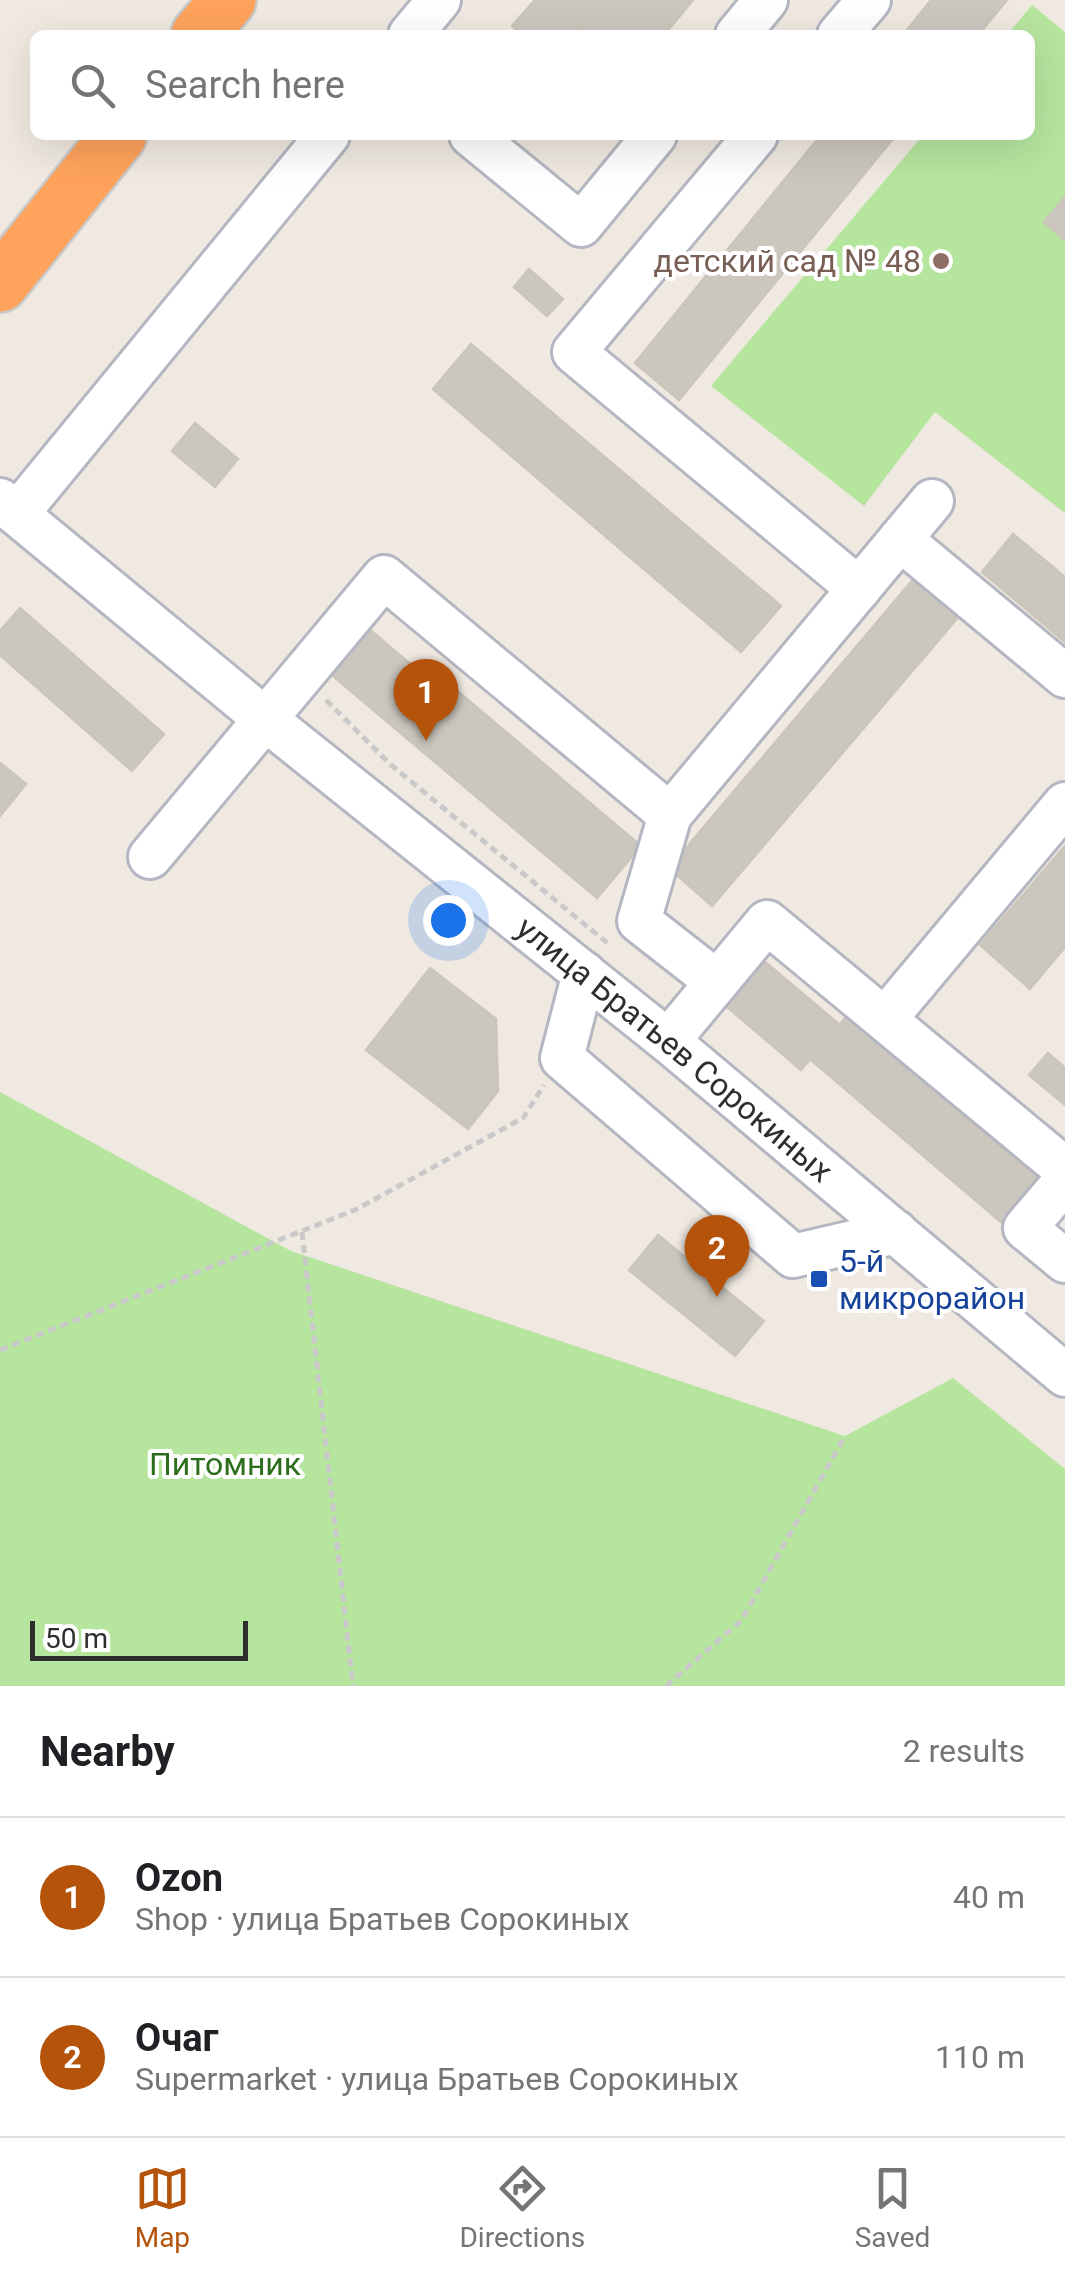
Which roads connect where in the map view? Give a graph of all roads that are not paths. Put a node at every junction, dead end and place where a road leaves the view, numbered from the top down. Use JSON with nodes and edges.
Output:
{"nodes":[{"id":1,"x":439,"y":0,"type":"edge"},
{"id":2,"x":766,"y":0,"type":"edge"},
{"id":3,"x":869,"y":0,"type":"edge"},
{"id":4,"x":414,"y":30,"type":"edge"},
{"id":5,"x":741,"y":30,"type":"edge"},
{"id":6,"x":844,"y":30,"type":"edge"},
{"id":7,"x":115,"y":140,"type":"edge"},
{"id":8,"x":324,"y":140,"type":"edge"},
{"id":9,"x":477,"y":140,"type":"edge"},
{"id":10,"x":651,"y":140,"type":"edge"},
{"id":11,"x":752,"y":140,"type":"edge"},
{"id":12,"x":0,"y":284,"type":"edge"},
{"id":13,"x":932,"y":501,"type":"dead end"},
{"id":14,"x":9,"y":507,"type":"edge"},
{"id":15,"x":900,"y":540,"type":"junction"},
{"id":16,"x":859,"y":589,"type":"junction"},
{"id":17,"x":1065,"y":676,"type":"edge"},
{"id":18,"x":265,"y":719,"type":"junction"},
{"id":19,"x":1065,"y":804,"type":"edge"},
{"id":20,"x":670,"y":815,"type":"junction"},
{"id":21,"x":150,"y":858,"type":"dead end"},
{"id":22,"x":584,"y":973,"type":"junction"},
{"id":23,"x":717,"y":982,"type":"junction"},
{"id":24,"x":885,"y":1020,"type":"junction"},
{"id":25,"x":668,"y":1041,"type":"junction"},
{"id":26,"x":1065,"y":1170,"type":"edge"},
{"id":27,"x":1065,"y":1181,"type":"edge"},
{"id":28,"x":896,"y":1232,"type":"junction"},
{"id":29,"x":1065,"y":1261,"type":"edge"},
{"id":30,"x":1065,"y":1375,"type":"edge"}],
"edges":[{"from":1,"to":4,"type":"street"},
{"from":2,"to":5,"type":"street"},
{"from":3,"to":6,"type":"street"},
{"from":7,"to":12,"type":"highway"},
{"from":8,"to":14,"type":"street"},
{"from":9,"to":10,"type":"street"},
{"from":11,"to":16,"type":"street"},
{"from":13,"to":15,"type":"street"},
{"from":14,"to":18,"type":"street","name":"улица Братьев Сорокиных"},
{"from":15,"to":16,"type":"street"},
{"from":15,"to":17,"type":"street"},
{"from":16,"to":20,"type":"street"},
{"from":18,"to":20,"type":"street"},
{"from":18,"to":21,"type":"street"},
{"from":18,"to":22,"type":"street","name":"улица Братьев Сорокиных"},
{"from":19,"to":24,"type":"street"},
{"from":20,"to":23,"type":"street"},
{"from":22,"to":25,"type":"street","name":"улица Братьев Сорокиных"},
{"from":22,"to":28,"type":"street"},
{"from":23,"to":24,"type":"street"},
{"from":23,"to":25,"type":"street"},
{"from":24,"to":26,"type":"street"},
{"from":25,"to":28,"type":"street","name":"улица Братьев Сорокиных"},
{"from":27,"to":29,"type":"street"},
{"from":28,"to":30,"type":"street","name":"улица Братьев Сорокиных"}]}
